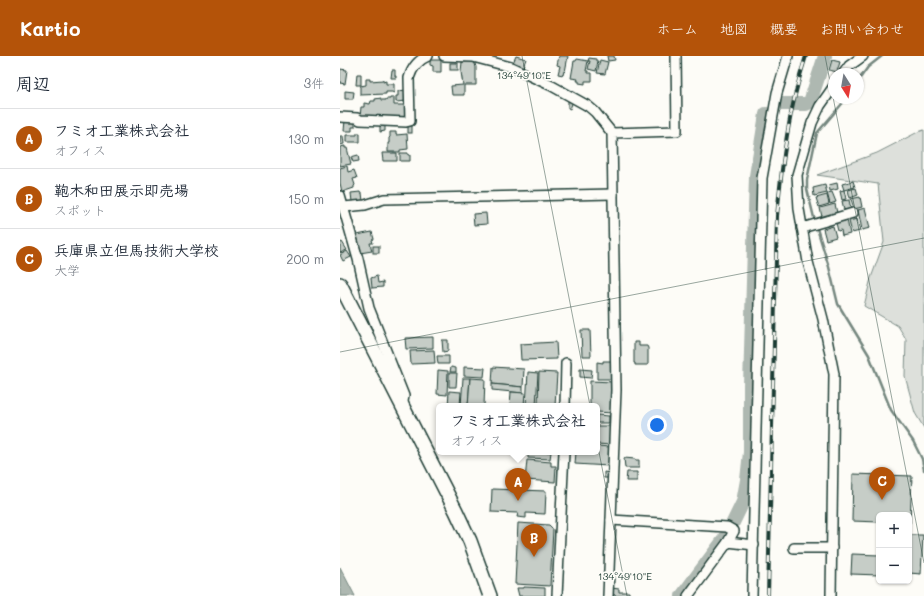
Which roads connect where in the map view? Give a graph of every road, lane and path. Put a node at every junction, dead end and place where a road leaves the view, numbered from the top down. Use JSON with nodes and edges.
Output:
{"nodes":[{"id":1,"x":428,"y":56,"type":"edge"},
{"id":2,"x":444,"y":56,"type":"edge"},
{"id":3,"x":676,"y":56,"type":"edge"},
{"id":4,"x":788,"y":56,"type":"edge"},
{"id":5,"x":862,"y":56,"type":"edge"},
{"id":6,"x":848,"y":68,"type":"edge"},
{"id":7,"x":828,"y":95,"type":"edge"},
{"id":8,"x":340,"y":117,"type":"edge"},
{"id":9,"x":612,"y":133,"type":"junction"},
{"id":10,"x":613,"y":194,"type":"junction"},
{"id":11,"x":340,"y":196,"type":"edge"},
{"id":12,"x":344,"y":207,"type":"junction"},
{"id":13,"x":853,"y":213,"type":"dead end"},
{"id":14,"x":802,"y":228,"type":"junction"},
{"id":15,"x":340,"y":284,"type":"edge"},
{"id":16,"x":566,"y":362,"type":"dead end"},
{"id":17,"x":565,"y":403,"type":"edge"},
{"id":18,"x":402,"y":406,"type":"junction"},
{"id":19,"x":564,"y":455,"type":"edge"},
{"id":20,"x":611,"y":520,"type":"junction"},
{"id":21,"x":728,"y":542,"type":"junction"},
{"id":22,"x":754,"y":545,"type":"junction"},
{"id":23,"x":794,"y":548,"type":"dead end"},
{"id":24,"x":832,"y":548,"type":"junction"},
{"id":25,"x":490,"y":596,"type":"edge"},
{"id":26,"x":557,"y":596,"type":"edge"},
{"id":27,"x":608,"y":596,"type":"edge"},
{"id":28,"x":688,"y":596,"type":"edge"},
{"id":29,"x":752,"y":596,"type":"edge"},
{"id":30,"x":832,"y":596,"type":"edge"}],
"edges":[{"from":1,"to":8,"type":"street"},
{"from":2,"to":9,"type":"street"},
{"from":3,"to":9,"type":"street"},
{"from":4,"to":22,"type":"street"},
{"from":5,"to":6,"type":"street"},
{"from":7,"to":14,"type":"street"},
{"from":9,"to":10,"type":"street"},
{"from":10,"to":12,"type":"street"},
{"from":10,"to":20,"type":"street"},
{"from":11,"to":12,"type":"street"},
{"from":12,"to":18,"type":"street"},
{"from":13,"to":14,"type":"street"},
{"from":14,"to":24,"type":"street"},
{"from":15,"to":18,"type":"highway"},
{"from":16,"to":17,"type":"street"},
{"from":18,"to":25,"type":"highway"},
{"from":19,"to":26,"type":"street"},
{"from":20,"to":21,"type":"street"},
{"from":20,"to":27,"type":"street"},
{"from":21,"to":22,"type":"street"},
{"from":21,"to":28,"type":"street"},
{"from":22,"to":29,"type":"street"},
{"from":23,"to":24,"type":"street"},
{"from":24,"to":30,"type":"street"}]}
